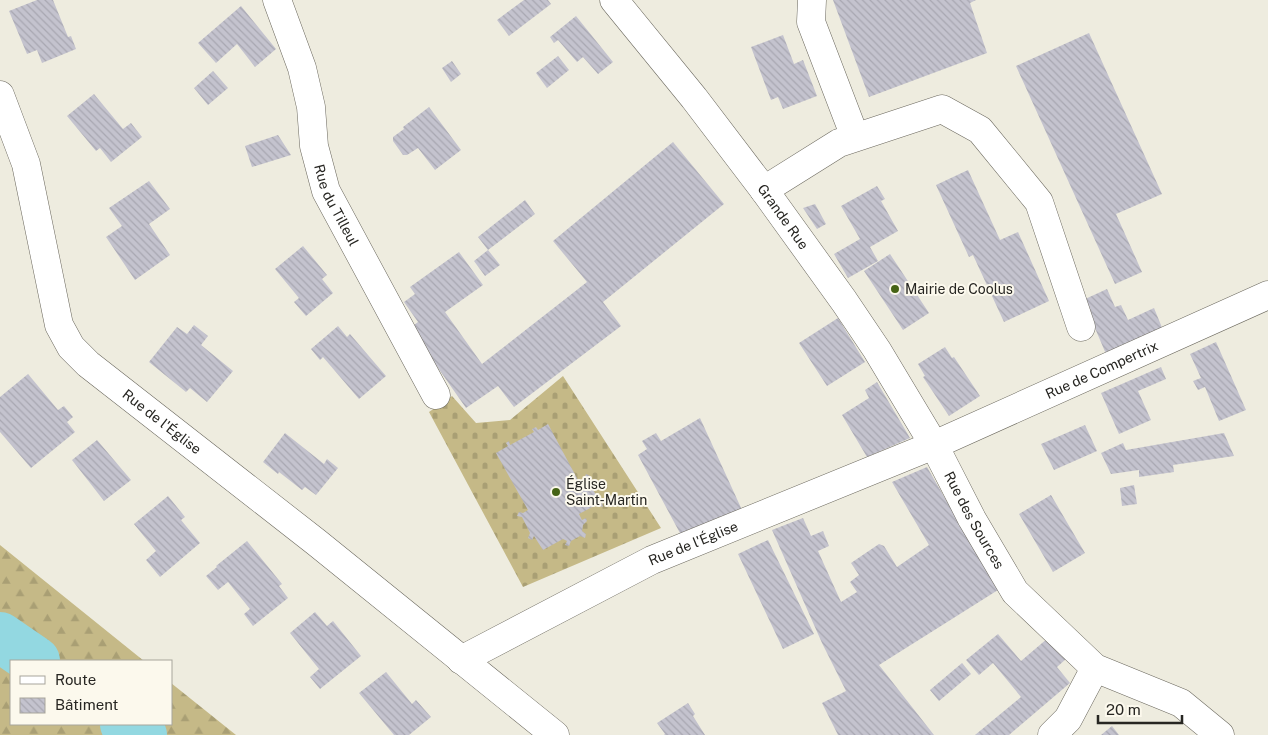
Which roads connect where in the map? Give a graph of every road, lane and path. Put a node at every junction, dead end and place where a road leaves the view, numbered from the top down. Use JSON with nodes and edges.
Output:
{"nodes":[{"id":1,"x":277,"y":0,"type":"edge"},
{"id":2,"x":614,"y":0,"type":"edge"},
{"id":3,"x":812,"y":0,"type":"edge"},
{"id":4,"x":0,"y":95,"type":"edge"},
{"id":5,"x":856,"y":137,"type":"junction"},
{"id":6,"x":764,"y":190,"type":"junction"},
{"id":7,"x":1268,"y":295,"type":"edge"},
{"id":8,"x":1081,"y":327,"type":"dead end"},
{"id":9,"x":436,"y":395,"type":"dead end"},
{"id":10,"x":934,"y":445,"type":"junction"},
{"id":11,"x":461,"y":660,"type":"junction"},
{"id":12,"x":1095,"y":668,"type":"junction"},
{"id":13,"x":554,"y":735,"type":"edge"},
{"id":14,"x":1052,"y":735,"type":"edge"},
{"id":15,"x":1220,"y":735,"type":"edge"}],
"edges":[{"from":1,"to":9,"type":"street","name":"Rue du Tilleul"},
{"from":2,"to":6,"type":"street","name":"Grande Rue"},
{"from":3,"to":5,"type":"street"},
{"from":4,"to":11,"type":"street","name":"Rue de l'Église"},
{"from":5,"to":6,"type":"street"},
{"from":5,"to":8,"type":"street"},
{"from":6,"to":10,"type":"street","name":"Grande Rue"},
{"from":7,"to":10,"type":"street","name":"Rue de Compertrix"},
{"from":10,"to":11,"type":"street","name":"Rue de l'Église"},
{"from":10,"to":12,"type":"street","name":"Rue des Sources"},
{"from":11,"to":13,"type":"street","name":"Rue de l'Église"},
{"from":12,"to":14,"type":"street"},
{"from":12,"to":15,"type":"street"}]}
